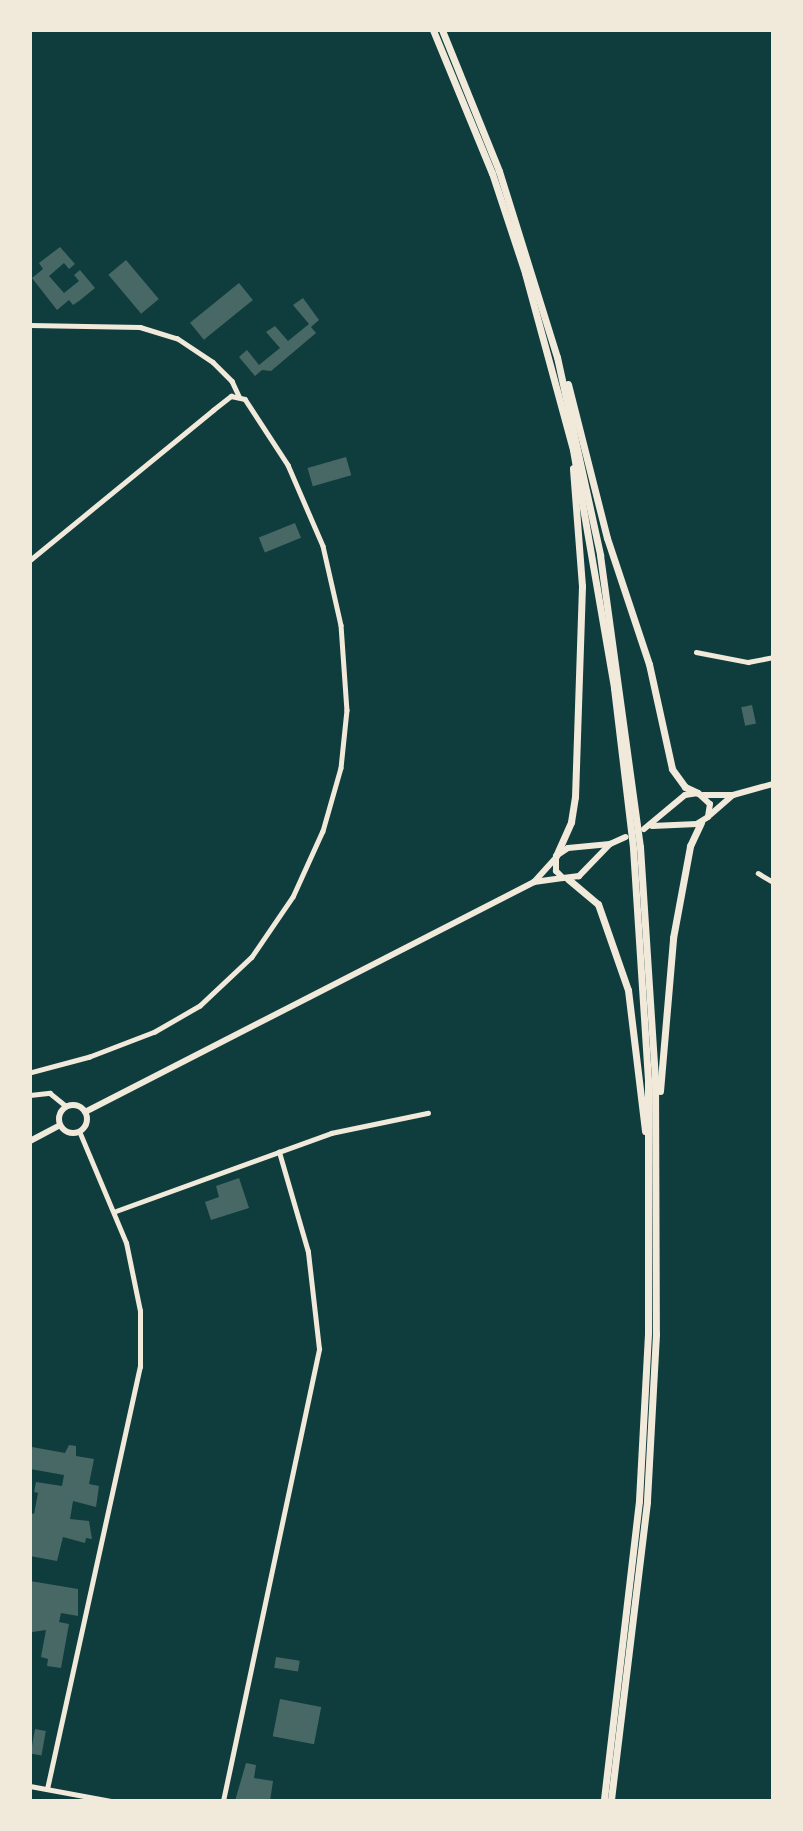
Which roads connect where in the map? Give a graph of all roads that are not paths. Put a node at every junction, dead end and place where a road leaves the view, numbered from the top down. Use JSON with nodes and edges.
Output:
{"nodes":[{"id":1,"x":433,"y":30,"type":"edge"},
{"id":2,"x":442,"y":30,"type":"edge"},
{"id":3,"x":30,"y":325,"type":"edge"},
{"id":4,"x":557,"y":357,"type":"junction"},
{"id":5,"x":239,"y":396,"type":"junction"},
{"id":6,"x":573,"y":450,"type":"junction"},
{"id":7,"x":30,"y":560,"type":"edge"},
{"id":8,"x":696,"y":652,"type":"dead end"},
{"id":9,"x":773,"y":656,"type":"edge"},
{"id":10,"x":773,"y":784,"type":"edge"},
{"id":11,"x":700,"y":794,"type":"junction"},
{"id":12,"x":733,"y":795,"type":"junction"},
{"id":13,"x":705,"y":820,"type":"junction"},
{"id":14,"x":652,"y":826,"type":"junction"},
{"id":15,"x":644,"y":829,"type":"dead end"},
{"id":16,"x":626,"y":837,"type":"dead end"},
{"id":17,"x":610,"y":844,"type":"junction"},
{"id":18,"x":636,"y":848,"type":"junction"},
{"id":19,"x":555,"y":858,"type":"junction"},
{"id":20,"x":758,"y":873,"type":"dead end"},
{"id":21,"x":566,"y":879,"type":"junction"},
{"id":22,"x":534,"y":882,"type":"junction"},
{"id":23,"x":773,"y":882,"type":"edge"},
{"id":24,"x":30,"y":1073,"type":"edge"},
{"id":25,"x":30,"y":1095,"type":"edge"},
{"id":26,"x":66,"y":1106,"type":"junction"},
{"id":27,"x":85,"y":1112,"type":"junction"},
{"id":28,"x":428,"y":1113,"type":"dead end"},
{"id":29,"x":60,"y":1125,"type":"junction"},
{"id":30,"x":79,"y":1131,"type":"junction"},
{"id":31,"x":30,"y":1141,"type":"edge"},
{"id":32,"x":279,"y":1153,"type":"junction"},
{"id":33,"x":654,"y":1172,"type":"junction"},
{"id":34,"x":116,"y":1211,"type":"junction"},
{"id":35,"x":30,"y":1786,"type":"edge"},
{"id":36,"x":47,"y":1789,"type":"junction"},
{"id":37,"x":111,"y":1801,"type":"edge"},
{"id":38,"x":223,"y":1801,"type":"edge"},
{"id":39,"x":604,"y":1801,"type":"edge"},
{"id":40,"x":611,"y":1801,"type":"edge"}],
"edges":[{"from":1,"to":6,"type":"highway"},
{"from":2,"to":4,"type":"highway"},
{"from":3,"to":5,"type":"street"},
{"from":4,"to":11,"type":"highway"},
{"from":4,"to":18,"type":"highway"},
{"from":5,"to":7,"type":"street"},
{"from":5,"to":24,"type":"street"},
{"from":6,"to":18,"type":"highway"},
{"from":6,"to":19,"type":"highway"},
{"from":8,"to":9,"type":"street"},
{"from":10,"to":12,"type":"main road"},
{"from":11,"to":12,"type":"main road"},
{"from":11,"to":13,"type":"main road"},
{"from":11,"to":14,"type":"main road"},
{"from":12,"to":13,"type":"main road"},
{"from":13,"to":14,"type":"main road"},
{"from":13,"to":33,"type":"highway"},
{"from":14,"to":15,"type":"main road"},
{"from":16,"to":17,"type":"main road"},
{"from":17,"to":19,"type":"main road"},
{"from":17,"to":21,"type":"main road"},
{"from":18,"to":33,"type":"highway"},
{"from":19,"to":21,"type":"main road"},
{"from":19,"to":22,"type":"main road"},
{"from":20,"to":23,"type":"street"},
{"from":21,"to":22,"type":"main road"},
{"from":21,"to":33,"type":"highway"},
{"from":22,"to":27,"type":"main road"},
{"from":25,"to":26,"type":"street"},
{"from":26,"to":27,"type":"main road"},
{"from":26,"to":29,"type":"main road"},
{"from":27,"to":30,"type":"main road"},
{"from":28,"to":32,"type":"street"},
{"from":29,"to":30,"type":"main road"},
{"from":29,"to":31,"type":"main road"},
{"from":30,"to":34,"type":"street"},
{"from":32,"to":34,"type":"street"},
{"from":32,"to":38,"type":"street"},
{"from":33,"to":39,"type":"highway"},
{"from":33,"to":40,"type":"highway"},
{"from":34,"to":36,"type":"street"},
{"from":35,"to":36,"type":"street"},
{"from":36,"to":37,"type":"street"}]}
